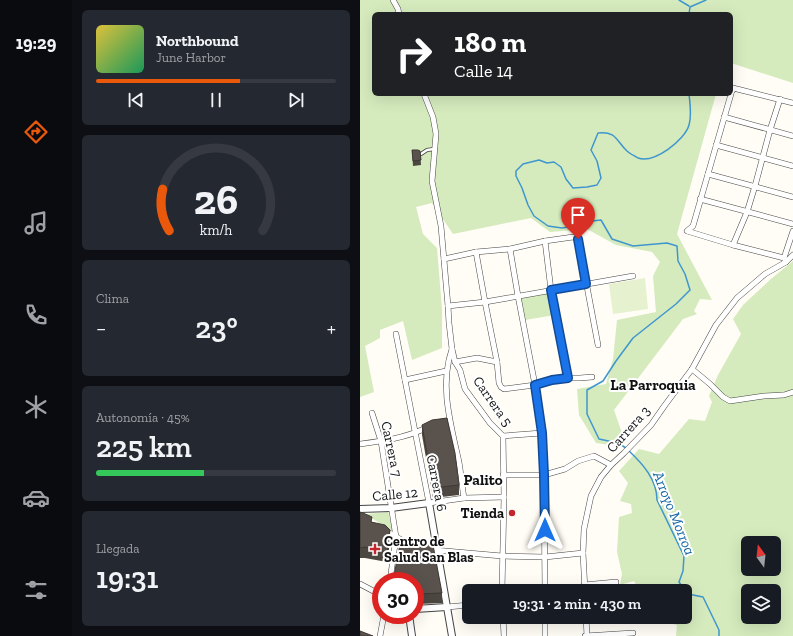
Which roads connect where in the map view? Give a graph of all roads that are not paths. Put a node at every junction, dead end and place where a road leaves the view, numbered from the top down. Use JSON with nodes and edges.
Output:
{"nodes":[{"id":1,"x":393,"y":0,"type":"edge"},
{"id":2,"x":399,"y":12,"type":"edge"},
{"id":3,"x":733,"y":89,"type":"edge"},
{"id":4,"x":425,"y":96,"type":"edge"},
{"id":5,"x":730,"y":96,"type":"edge"},
{"id":6,"x":780,"y":99,"type":"junction"},
{"id":7,"x":793,"y":102,"type":"edge"},
{"id":8,"x":724,"y":117,"type":"junction"},
{"id":9,"x":770,"y":130,"type":"junction"},
{"id":10,"x":793,"y":136,"type":"edge"},
{"id":11,"x":716,"y":145,"type":"junction"},
{"id":12,"x":434,"y":149,"type":"junction"},
{"id":13,"x":421,"y":154,"type":"edge"},
{"id":14,"x":763,"y":158,"type":"junction"},
{"id":15,"x":793,"y":166,"type":"edge"},
{"id":16,"x":708,"y":174,"type":"junction"},
{"id":17,"x":755,"y":186,"type":"junction"},
{"id":18,"x":793,"y":197,"type":"edge"},
{"id":19,"x":700,"y":199,"type":"junction"},
{"id":20,"x":746,"y":212,"type":"junction"},
{"id":21,"x":793,"y":224,"type":"edge"},
{"id":22,"x":793,"y":231,"type":"edge"},
{"id":23,"x":545,"y":241,"type":"junction"},
{"id":24,"x":732,"y":245,"type":"junction"},
{"id":25,"x":510,"y":249,"type":"junction"},
{"id":26,"x":476,"y":252,"type":"junction"},
{"id":27,"x":793,"y":255,"type":"edge"},
{"id":28,"x":444,"y":259,"type":"junction"},
{"id":29,"x":785,"y":260,"type":"junction"},
{"id":30,"x":633,"y":276,"type":"dead end"},
{"id":31,"x":586,"y":284,"type":"junction"},
{"id":32,"x":551,"y":290,"type":"junction"},
{"id":33,"x":518,"y":296,"type":"junction"},
{"id":34,"x":484,"y":302,"type":"junction"},
{"id":35,"x":448,"y":306,"type":"junction"},
{"id":36,"x":396,"y":334,"type":"dead end"},
{"id":37,"x":598,"y":345,"type":"dead end"},
{"id":38,"x":452,"y":349,"type":"junction"},
{"id":39,"x":455,"y":362,"type":"junction"},
{"id":40,"x":496,"y":362,"type":"junction"},
{"id":41,"x":692,"y":369,"type":"junction"},
{"id":42,"x":446,"y":371,"type":"junction"},
{"id":43,"x":592,"y":377,"type":"dead end"},
{"id":44,"x":568,"y":378,"type":"junction"},
{"id":45,"x":405,"y":380,"type":"junction"},
{"id":46,"x":535,"y":385,"type":"junction"},
{"id":47,"x":793,"y":392,"type":"edge"},
{"id":48,"x":372,"y":413,"type":"dead end"},
{"id":49,"x":449,"y":418,"type":"junction"},
{"id":50,"x":442,"y":421,"type":"edge"},
{"id":51,"x":428,"y":428,"type":"edge"},
{"id":52,"x":542,"y":433,"type":"junction"},
{"id":53,"x":414,"y":434,"type":"junction"},
{"id":54,"x":503,"y":436,"type":"junction"},
{"id":55,"x":381,"y":441,"type":"junction"},
{"id":56,"x":360,"y":444,"type":"edge"},
{"id":57,"x":611,"y":465,"type":"junction"},
{"id":58,"x":503,"y":475,"type":"junction"},
{"id":59,"x":544,"y":475,"type":"junction"},
{"id":60,"x":504,"y":497,"type":"junction"},
{"id":61,"x":464,"y":498,"type":"junction"},
{"id":62,"x":429,"y":503,"type":"junction"},
{"id":63,"x":391,"y":508,"type":"junction"},
{"id":64,"x":360,"y":509,"type":"edge"},
{"id":65,"x":379,"y":526,"type":"edge"},
{"id":66,"x":396,"y":537,"type":"junction"},
{"id":67,"x":410,"y":544,"type":"edge"},
{"id":68,"x":427,"y":549,"type":"edge"},
{"id":69,"x":437,"y":550,"type":"junction"},
{"id":70,"x":583,"y":553,"type":"junction"},
{"id":71,"x":502,"y":556,"type":"junction"},
{"id":72,"x":545,"y":557,"type":"junction"},
{"id":73,"x":391,"y":572,"type":"edge"},
{"id":74,"x":616,"y":582,"type":"dead end"},
{"id":75,"x":360,"y":584,"type":"edge"},
{"id":76,"x":502,"y":584,"type":"edge"},
{"id":77,"x":544,"y":584,"type":"edge"},
{"id":78,"x":584,"y":584,"type":"edge"},
{"id":79,"x":595,"y":584,"type":"edge"},
{"id":80,"x":372,"y":590,"type":"edge"},
{"id":81,"x":462,"y":606,"type":"edge"},
{"id":82,"x":447,"y":607,"type":"junction"},
{"id":83,"x":424,"y":608,"type":"edge"},
{"id":84,"x":382,"y":624,"type":"edge"},
{"id":85,"x":410,"y":624,"type":"edge"},
{"id":86,"x":503,"y":624,"type":"edge"},
{"id":87,"x":545,"y":624,"type":"edge"},
{"id":88,"x":586,"y":624,"type":"edge"},
{"id":89,"x":633,"y":633,"type":"dead end"},
{"id":90,"x":380,"y":636,"type":"edge"},
{"id":91,"x":412,"y":636,"type":"edge"},
{"id":92,"x":452,"y":636,"type":"edge"},
{"id":93,"x":504,"y":636,"type":"edge"},
{"id":94,"x":545,"y":636,"type":"edge"},
{"id":95,"x":586,"y":636,"type":"edge"}],
"edges":[{"from":1,"to":2,"type":"street"},
{"from":3,"to":6,"type":"street"},
{"from":4,"to":12,"type":"street","name":"Carrera 5"},
{"from":5,"to":8,"type":"street"},
{"from":6,"to":7,"type":"street"},
{"from":6,"to":9,"type":"street"},
{"from":8,"to":9,"type":"street"},
{"from":8,"to":11,"type":"street"},
{"from":9,"to":10,"type":"street"},
{"from":9,"to":14,"type":"street"},
{"from":11,"to":14,"type":"street"},
{"from":11,"to":16,"type":"street"},
{"from":12,"to":13,"type":"lane"},
{"from":12,"to":28,"type":"street","name":"Carrera 5"},
{"from":14,"to":15,"type":"street"},
{"from":14,"to":17,"type":"street"},
{"from":16,"to":17,"type":"street"},
{"from":16,"to":19,"type":"street"},
{"from":17,"to":18,"type":"street"},
{"from":17,"to":20,"type":"street"},
{"from":19,"to":20,"type":"street"},
{"from":19,"to":24,"type":"street"},
{"from":20,"to":21,"type":"street"},
{"from":20,"to":24,"type":"street"},
{"from":22,"to":29,"type":"street"},
{"from":23,"to":25,"type":"street"},
{"from":23,"to":31,"type":"street"},
{"from":23,"to":32,"type":"street"},
{"from":24,"to":29,"type":"street"},
{"from":25,"to":26,"type":"street"},
{"from":25,"to":33,"type":"street"},
{"from":26,"to":28,"type":"street"},
{"from":26,"to":34,"type":"street"},
{"from":27,"to":29,"type":"street","name":"Carrera 3"},
{"from":28,"to":35,"type":"street","name":"Carrera 5"},
{"from":29,"to":41,"type":"street","name":"Carrera 3"},
{"from":30,"to":31,"type":"street"},
{"from":31,"to":32,"type":"street"},
{"from":31,"to":37,"type":"street"},
{"from":32,"to":33,"type":"street"},
{"from":32,"to":44,"type":"street"},
{"from":33,"to":34,"type":"street"},
{"from":33,"to":46,"type":"street"},
{"from":34,"to":35,"type":"street"},
{"from":34,"to":40,"type":"street"},
{"from":35,"to":38,"type":"street","name":"Carrera 5"},
{"from":36,"to":45,"type":"street","name":"Carrera 6"},
{"from":38,"to":39,"type":"street","name":"Carrera 5"},
{"from":38,"to":42,"type":"street"},
{"from":39,"to":40,"type":"street"},
{"from":39,"to":54,"type":"street","name":"Carrera 5"},
{"from":40,"to":46,"type":"street"},
{"from":41,"to":47,"type":"street"},
{"from":41,"to":57,"type":"street","name":"Carrera 3"},
{"from":42,"to":45,"type":"street"},
{"from":42,"to":49,"type":"street"},
{"from":43,"to":44,"type":"street"},
{"from":44,"to":46,"type":"street"},
{"from":45,"to":53,"type":"street","name":"Carrera 6"},
{"from":46,"to":52,"type":"street"},
{"from":48,"to":55,"type":"street","name":"Carrera 7"},
{"from":49,"to":50,"type":"street"},
{"from":49,"to":61,"type":"street"},
{"from":51,"to":53,"type":"street"},
{"from":52,"to":54,"type":"street"},
{"from":52,"to":59,"type":"street"},
{"from":53,"to":55,"type":"street"},
{"from":53,"to":62,"type":"street","name":"Carrera 6"},
{"from":54,"to":58,"type":"street","name":"Carrera 5"},
{"from":55,"to":56,"type":"street"},
{"from":55,"to":63,"type":"street","name":"Carrera 7"},
{"from":57,"to":59,"type":"street"},
{"from":57,"to":70,"type":"street","name":"Carrera 3"},
{"from":58,"to":59,"type":"street"},
{"from":58,"to":60,"type":"street","name":"Carrera 5"},
{"from":59,"to":72,"type":"street"},
{"from":60,"to":61,"type":"street","name":"Calle 12"},
{"from":60,"to":71,"type":"street","name":"Carrera 5"},
{"from":61,"to":62,"type":"street","name":"Calle 12"},
{"from":62,"to":63,"type":"street","name":"Calle 12"},
{"from":62,"to":69,"type":"street","name":"Carrera 6"},
{"from":63,"to":64,"type":"street","name":"Calle 12"},
{"from":63,"to":66,"type":"street","name":"Carrera 7"},
{"from":65,"to":66,"type":"street"},
{"from":66,"to":67,"type":"street"},
{"from":66,"to":73,"type":"street","name":"Carrera 7"},
{"from":68,"to":69,"type":"street"},
{"from":69,"to":71,"type":"street"},
{"from":69,"to":82,"type":"street","name":"Carrera 6"},
{"from":70,"to":72,"type":"street"},
{"from":70,"to":78,"type":"street","name":"Carrera 3"},
{"from":71,"to":72,"type":"street"},
{"from":71,"to":76,"type":"street","name":"Carrera 5"},
{"from":72,"to":77,"type":"street"},
{"from":74,"to":79,"type":"street"},
{"from":75,"to":80,"type":"street"},
{"from":81,"to":82,"type":"street"},
{"from":82,"to":83,"type":"street"},
{"from":82,"to":92,"type":"street","name":"Carrera 6"},
{"from":84,"to":90,"type":"street"},
{"from":85,"to":91,"type":"street"},
{"from":86,"to":93,"type":"street"},
{"from":87,"to":94,"type":"street"},
{"from":88,"to":95,"type":"street"},
{"from":89,"to":95,"type":"street"}]}
